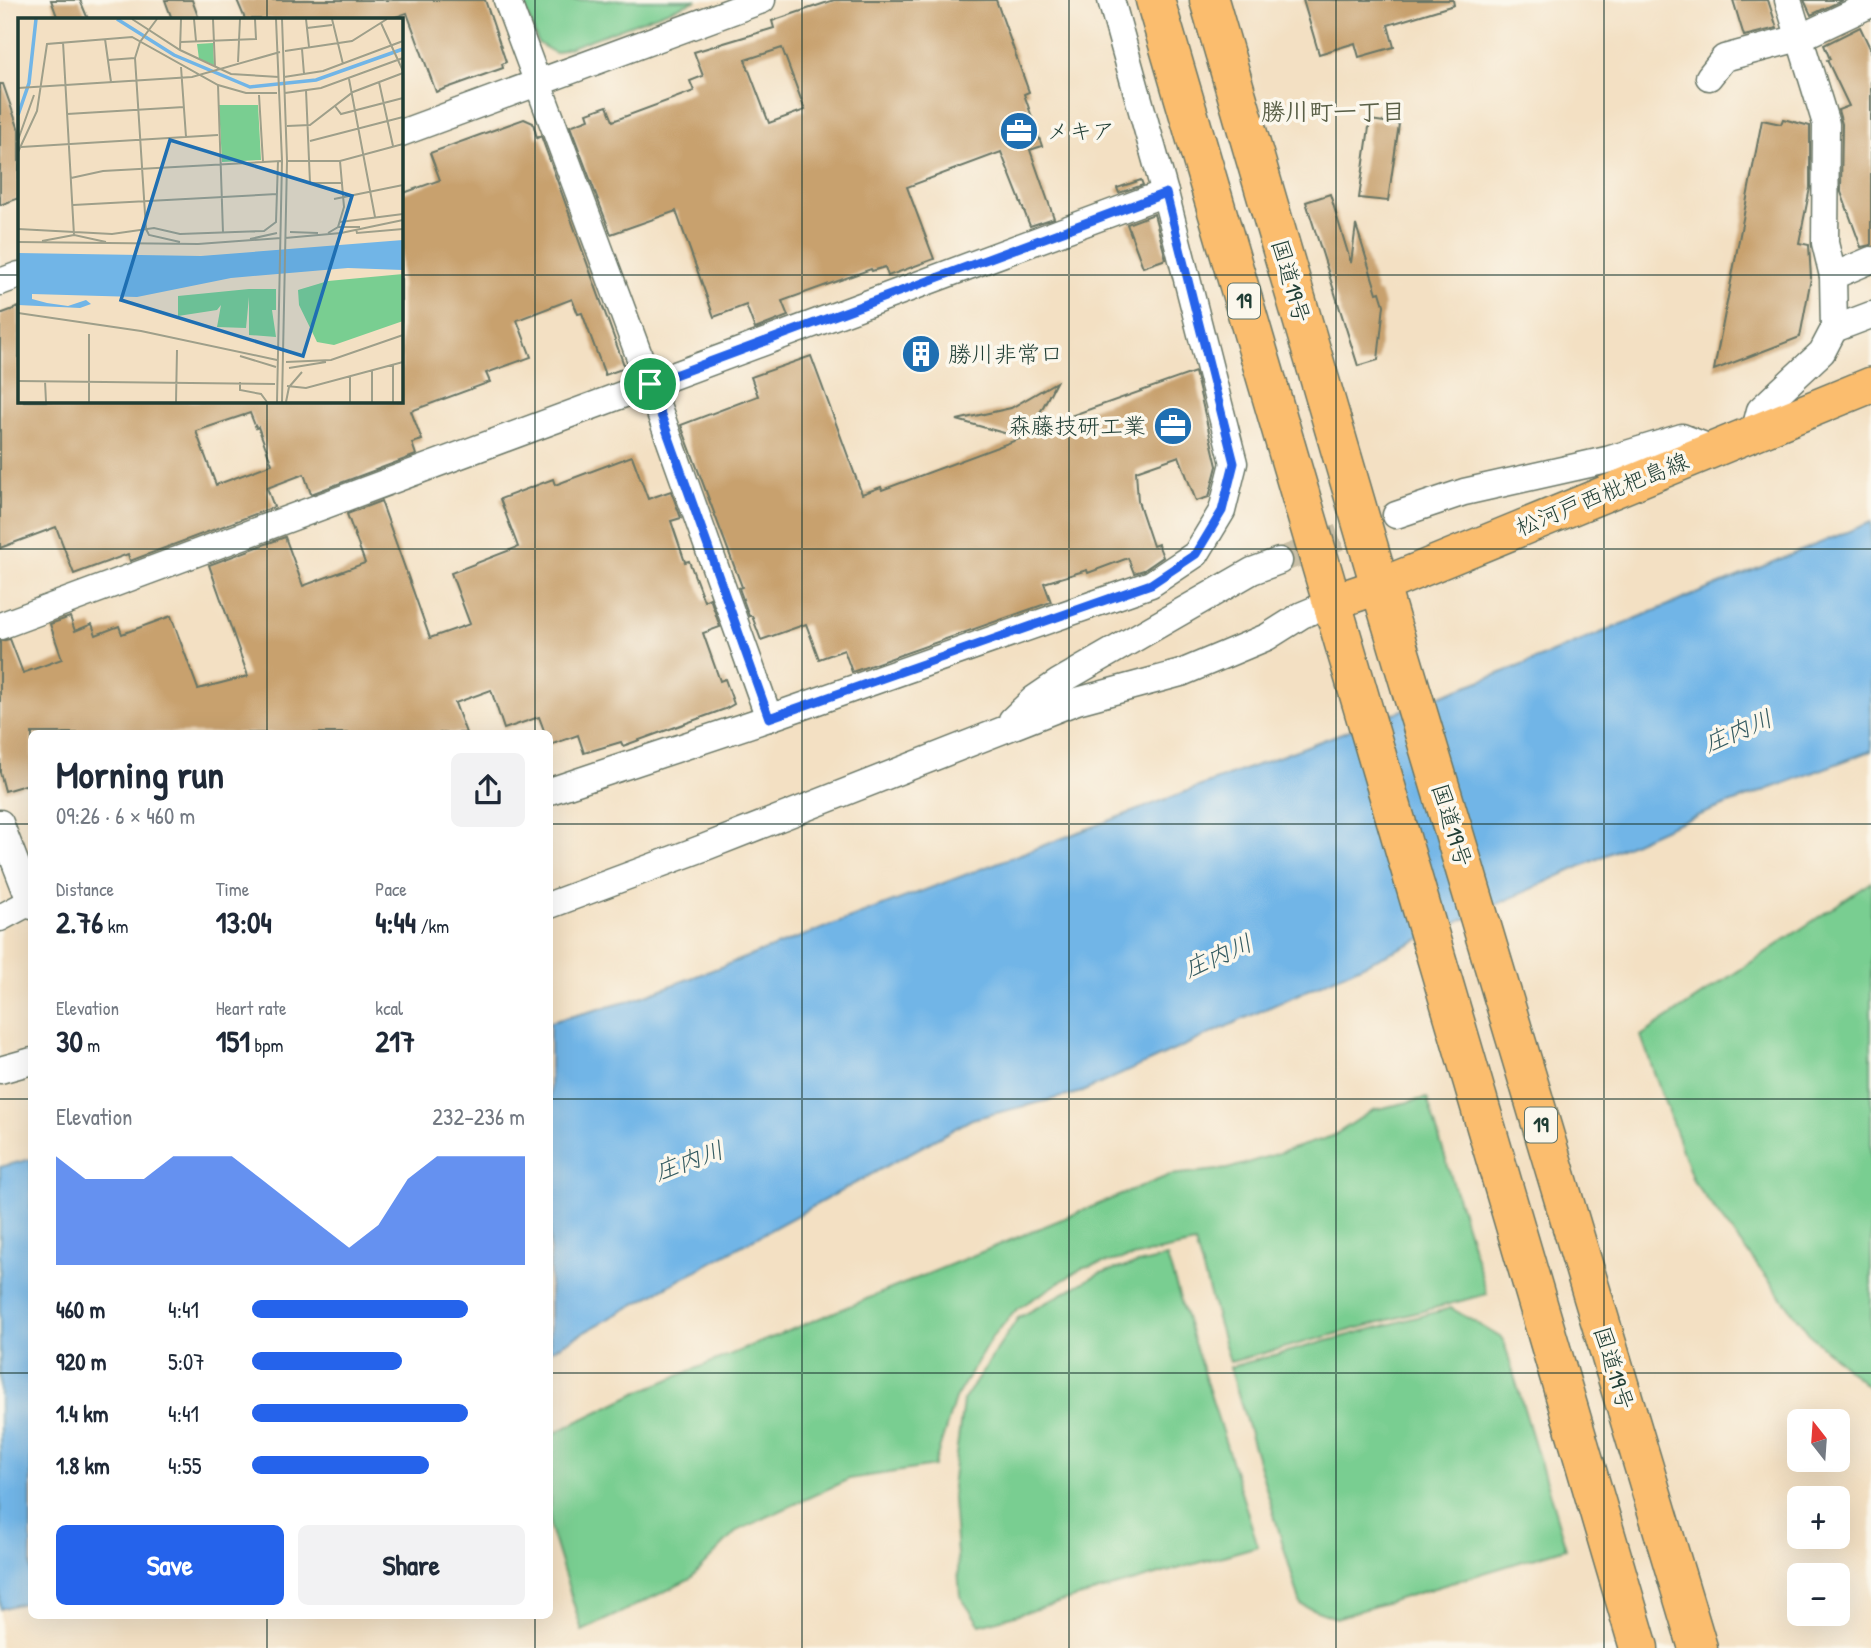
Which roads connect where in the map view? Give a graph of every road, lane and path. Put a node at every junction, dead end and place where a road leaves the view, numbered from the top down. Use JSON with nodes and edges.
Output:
{"nodes":[{"id":1,"x":507,"y":0,"type":"edge"},
{"id":2,"x":762,"y":0,"type":"edge"},
{"id":3,"x":1111,"y":0,"type":"edge"},
{"id":4,"x":1155,"y":0,"type":"edge"},
{"id":5,"x":1209,"y":0,"type":"edge"},
{"id":6,"x":1788,"y":0,"type":"edge"},
{"id":7,"x":1871,"y":4,"type":"edge"},
{"id":8,"x":1799,"y":38,"type":"junction"},
{"id":9,"x":1709,"y":77,"type":"dead end"},
{"id":10,"x":537,"y":83,"type":"junction"},
{"id":11,"x":402,"y":133,"type":"edge"},
{"id":12,"x":1166,"y":193,"type":"junction"},
{"id":13,"x":1871,"y":260,"type":"edge"},
{"id":14,"x":18,"y":275,"type":"edge"},
{"id":15,"x":1833,"y":276,"type":"junction"},
{"id":16,"x":0,"y":282,"type":"edge"},
{"id":17,"x":1871,"y":315,"type":"edge"},
{"id":18,"x":1834,"y":329,"type":"junction"},
{"id":19,"x":650,"y":384,"type":"junction"},
{"id":20,"x":1871,"y":385,"type":"edge"},
{"id":21,"x":1754,"y":433,"type":"junction"},
{"id":22,"x":1713,"y":449,"type":"junction"},
{"id":23,"x":1396,"y":515,"type":"tunnel mouth"},
{"id":24,"x":1279,"y":561,"type":"tunnel mouth"},
{"id":25,"x":1382,"y":594,"type":"junction"},
{"id":26,"x":1335,"y":608,"type":"junction"},
{"id":27,"x":0,"y":626,"type":"edge"},
{"id":28,"x":769,"y":718,"type":"junction"},
{"id":29,"x":1000,"y":730,"type":"junction"},
{"id":30,"x":553,"y":789,"type":"edge"},
{"id":31,"x":0,"y":823,"type":"edge"},
{"id":32,"x":28,"y":895,"type":"edge"},
{"id":33,"x":28,"y":904,"type":"edge"},
{"id":34,"x":553,"y":904,"type":"edge"},
{"id":35,"x":0,"y":918,"type":"edge"},
{"id":36,"x":28,"y":1062,"type":"edge"},
{"id":37,"x":0,"y":1070,"type":"edge"},
{"id":38,"x":1639,"y":1648,"type":"edge"},
{"id":39,"x":1698,"y":1648,"type":"edge"}],
"edges":[{"from":1,"to":10,"type":"street"},
{"from":2,"to":10,"type":"street"},
{"from":3,"to":12,"type":"street"},
{"from":4,"to":26,"type":"highway","number":"19"},
{"from":5,"to":25,"type":"highway","name":"国道19号","number":"19"},
{"from":6,"to":8,"type":"street"},
{"from":7,"to":8,"type":"street"},
{"from":8,"to":9,"type":"street"},
{"from":8,"to":15,"type":"street"},
{"from":10,"to":11,"type":"street"},
{"from":10,"to":19,"type":"street"},
{"from":12,"to":19,"type":"street"},
{"from":12,"to":28,"type":"street"},
{"from":13,"to":15,"type":"street"},
{"from":14,"to":16,"type":"street"},
{"from":15,"to":18,"type":"street"},
{"from":17,"to":18,"type":"street"},
{"from":18,"to":21,"type":"street"},
{"from":19,"to":27,"type":"street"},
{"from":19,"to":28,"type":"street"},
{"from":20,"to":21,"type":"main road","name":"松河戸西枇杷島線"},
{"from":21,"to":22,"type":"main road","name":"松河戸西枇杷島線"},
{"from":22,"to":23,"type":"street"},
{"from":22,"to":25,"type":"main road","name":"松河戸西枇杷島線"},
{"from":24,"to":29,"type":"street"},
{"from":25,"to":26,"type":"main road","name":"松河戸西枇杷島線"},
{"from":25,"to":39,"type":"highway","name":"国道19号","number":"19"},
{"from":26,"to":29,"type":"street"},
{"from":26,"to":38,"type":"highway","number":"19"},
{"from":28,"to":30,"type":"street"},
{"from":29,"to":34,"type":"street"},
{"from":31,"to":32,"type":"street"},
{"from":33,"to":35,"type":"street"},
{"from":36,"to":37,"type":"street"}]}
